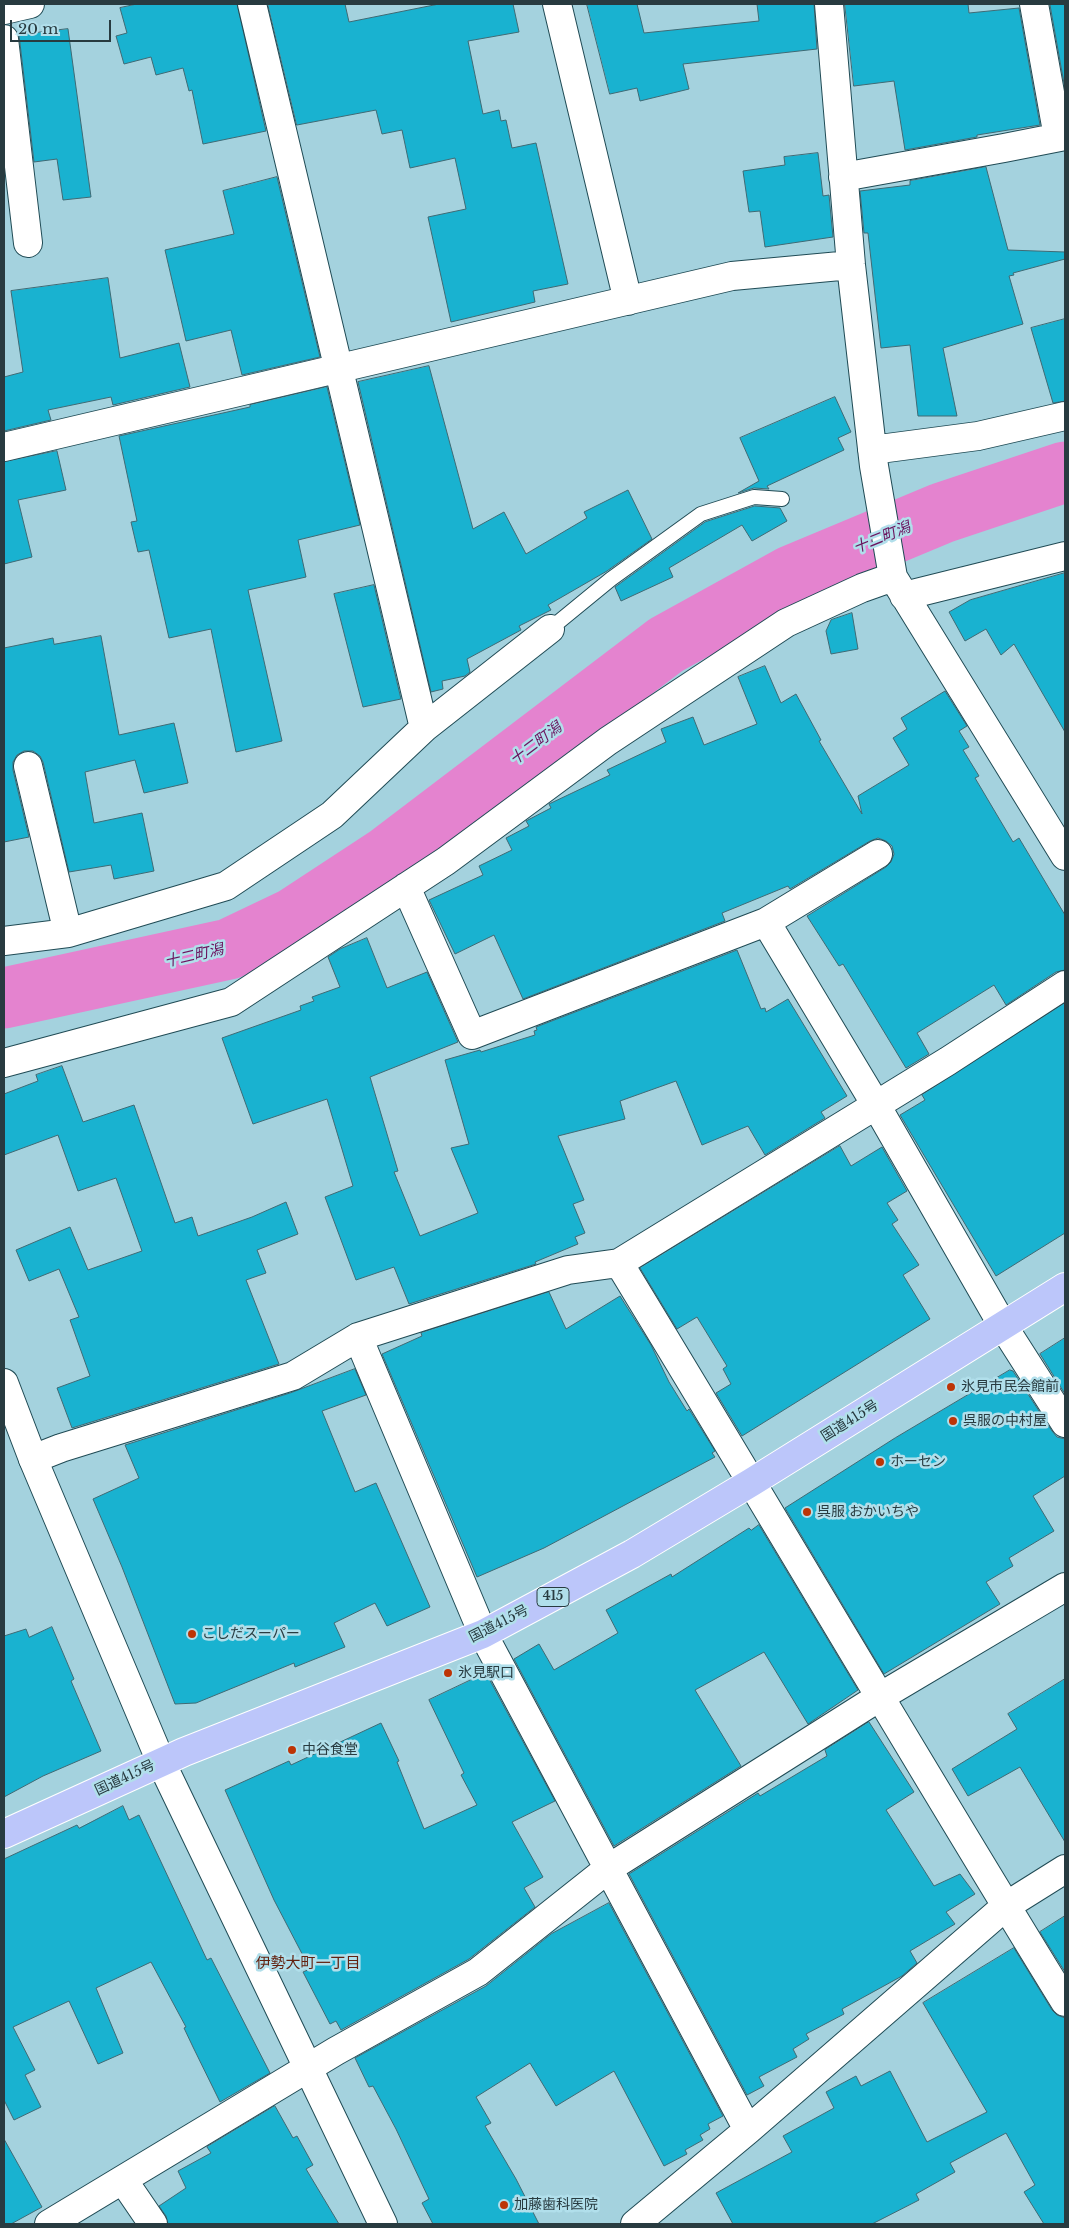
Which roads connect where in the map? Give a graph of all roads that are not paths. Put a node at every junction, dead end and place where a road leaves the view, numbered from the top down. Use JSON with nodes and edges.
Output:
{"nodes":[{"id":1,"x":30,"y":4,"type":"edge"},
{"id":2,"x":252,"y":4,"type":"edge"},
{"id":3,"x":557,"y":4,"type":"edge"},
{"id":4,"x":829,"y":4,"type":"edge"},
{"id":5,"x":1034,"y":4,"type":"edge"},
{"id":6,"x":4,"y":10,"type":"edge"},
{"id":7,"x":4,"y":39,"type":"edge"},
{"id":8,"x":1062,"y":136,"type":"edge"},
{"id":9,"x":843,"y":177,"type":"junction"},
{"id":10,"x":28,"y":243,"type":"dead end"},
{"id":11,"x":851,"y":265,"type":"junction"},
{"id":12,"x":628,"y":301,"type":"junction"},
{"id":13,"x":339,"y":369,"type":"junction"},
{"id":14,"x":1065,"y":416,"type":"edge"},
{"id":15,"x":4,"y":447,"type":"edge"},
{"id":16,"x":873,"y":458,"type":"junction"},
{"id":17,"x":782,"y":499,"type":"dead end"},
{"id":18,"x":1065,"y":556,"type":"edge"},
{"id":19,"x":899,"y":586,"type":"junction"},
{"id":20,"x":550,"y":629,"type":"joint"},
{"id":21,"x":424,"y":728,"type":"junction"},
{"id":22,"x":28,"y":766,"type":"dead end"},
{"id":23,"x":878,"y":854,"type":"dead end"},
{"id":24,"x":1065,"y":856,"type":"edge"},
{"id":25,"x":406,"y":886,"type":"junction"},
{"id":26,"x":766,"y":922,"type":"junction"},
{"id":27,"x":68,"y":933,"type":"junction"},
{"id":28,"x":4,"y":941,"type":"edge"},
{"id":29,"x":1065,"y":985,"type":"edge"},
{"id":30,"x":4,"y":1063,"type":"edge"},
{"id":31,"x":876,"y":1105,"type":"junction"},
{"id":32,"x":619,"y":1263,"type":"junction"},
{"id":33,"x":1065,"y":1287,"type":"edge"},
{"id":34,"x":1003,"y":1326,"type":"junction"},
{"id":35,"x":358,"y":1337,"type":"junction"},
{"id":36,"x":4,"y":1383,"type":"edge"},
{"id":37,"x":1065,"y":1423,"type":"edge"},
{"id":38,"x":33,"y":1459,"type":"junction"},
{"id":39,"x":752,"y":1482,"type":"junction"},
{"id":40,"x":1065,"y":1587,"type":"edge"},
{"id":41,"x":483,"y":1634,"type":"junction"},
{"id":42,"x":878,"y":1698,"type":"junction"},
{"id":43,"x":160,"y":1762,"type":"junction"},
{"id":44,"x":4,"y":1834,"type":"edge"},
{"id":45,"x":609,"y":1868,"type":"junction"},
{"id":46,"x":1065,"y":1869,"type":"edge"},
{"id":47,"x":1006,"y":1906,"type":"junction"},
{"id":48,"x":1065,"y":2002,"type":"edge"},
{"id":49,"x":310,"y":2068,"type":"junction"},
{"id":50,"x":748,"y":2130,"type":"junction"},
{"id":51,"x":124,"y":2180,"type":"junction"},
{"id":52,"x":49,"y":2224,"type":"edge"},
{"id":53,"x":153,"y":2224,"type":"edge"},
{"id":54,"x":383,"y":2224,"type":"edge"},
{"id":55,"x":635,"y":2224,"type":"edge"}],
"edges":[{"from":1,"to":6,"type":"street"},
{"from":2,"to":13,"type":"street"},
{"from":3,"to":12,"type":"street"},
{"from":4,"to":9,"type":"street"},
{"from":5,"to":8,"type":"street"},
{"from":7,"to":10,"type":"street"},
{"from":8,"to":9,"type":"street"},
{"from":9,"to":11,"type":"street"},
{"from":11,"to":12,"type":"street"},
{"from":11,"to":16,"type":"street"},
{"from":12,"to":13,"type":"street"},
{"from":13,"to":15,"type":"street"},
{"from":13,"to":21,"type":"street"},
{"from":14,"to":16,"type":"street"},
{"from":16,"to":19,"type":"street"},
{"from":17,"to":20,"type":"lane"},
{"from":18,"to":19,"type":"street"},
{"from":19,"to":24,"type":"street"},
{"from":19,"to":25,"type":"street"},
{"from":20,"to":21,"type":"street"},
{"from":21,"to":27,"type":"street"},
{"from":22,"to":27,"type":"street"},
{"from":23,"to":26,"type":"street"},
{"from":25,"to":26,"type":"street"},
{"from":25,"to":30,"type":"street"},
{"from":26,"to":31,"type":"street"},
{"from":27,"to":28,"type":"street"},
{"from":29,"to":31,"type":"street"},
{"from":31,"to":32,"type":"street"},
{"from":31,"to":34,"type":"street"},
{"from":32,"to":35,"type":"street"},
{"from":32,"to":39,"type":"street"},
{"from":33,"to":34,"type":"highway","name":"国道415号","number":"415"},
{"from":34,"to":37,"type":"street"},
{"from":34,"to":39,"type":"highway","name":"国道415号","number":"415"},
{"from":35,"to":38,"type":"street"},
{"from":35,"to":41,"type":"street"},
{"from":36,"to":38,"type":"street"},
{"from":38,"to":43,"type":"street"},
{"from":39,"to":41,"type":"highway","name":"国道415号","number":"415"},
{"from":39,"to":42,"type":"street"},
{"from":40,"to":42,"type":"street"},
{"from":41,"to":43,"type":"highway","name":"国道415号","number":"415"},
{"from":41,"to":45,"type":"street"},
{"from":42,"to":45,"type":"street"},
{"from":42,"to":47,"type":"street"},
{"from":43,"to":44,"type":"highway","name":"国道415号","number":"415"},
{"from":43,"to":49,"type":"street"},
{"from":45,"to":49,"type":"street"},
{"from":45,"to":50,"type":"street"},
{"from":46,"to":47,"type":"street"},
{"from":47,"to":48,"type":"street"},
{"from":47,"to":50,"type":"street"},
{"from":49,"to":51,"type":"street"},
{"from":49,"to":54,"type":"street"},
{"from":50,"to":55,"type":"street"},
{"from":51,"to":52,"type":"street"},
{"from":51,"to":53,"type":"street"}]}
